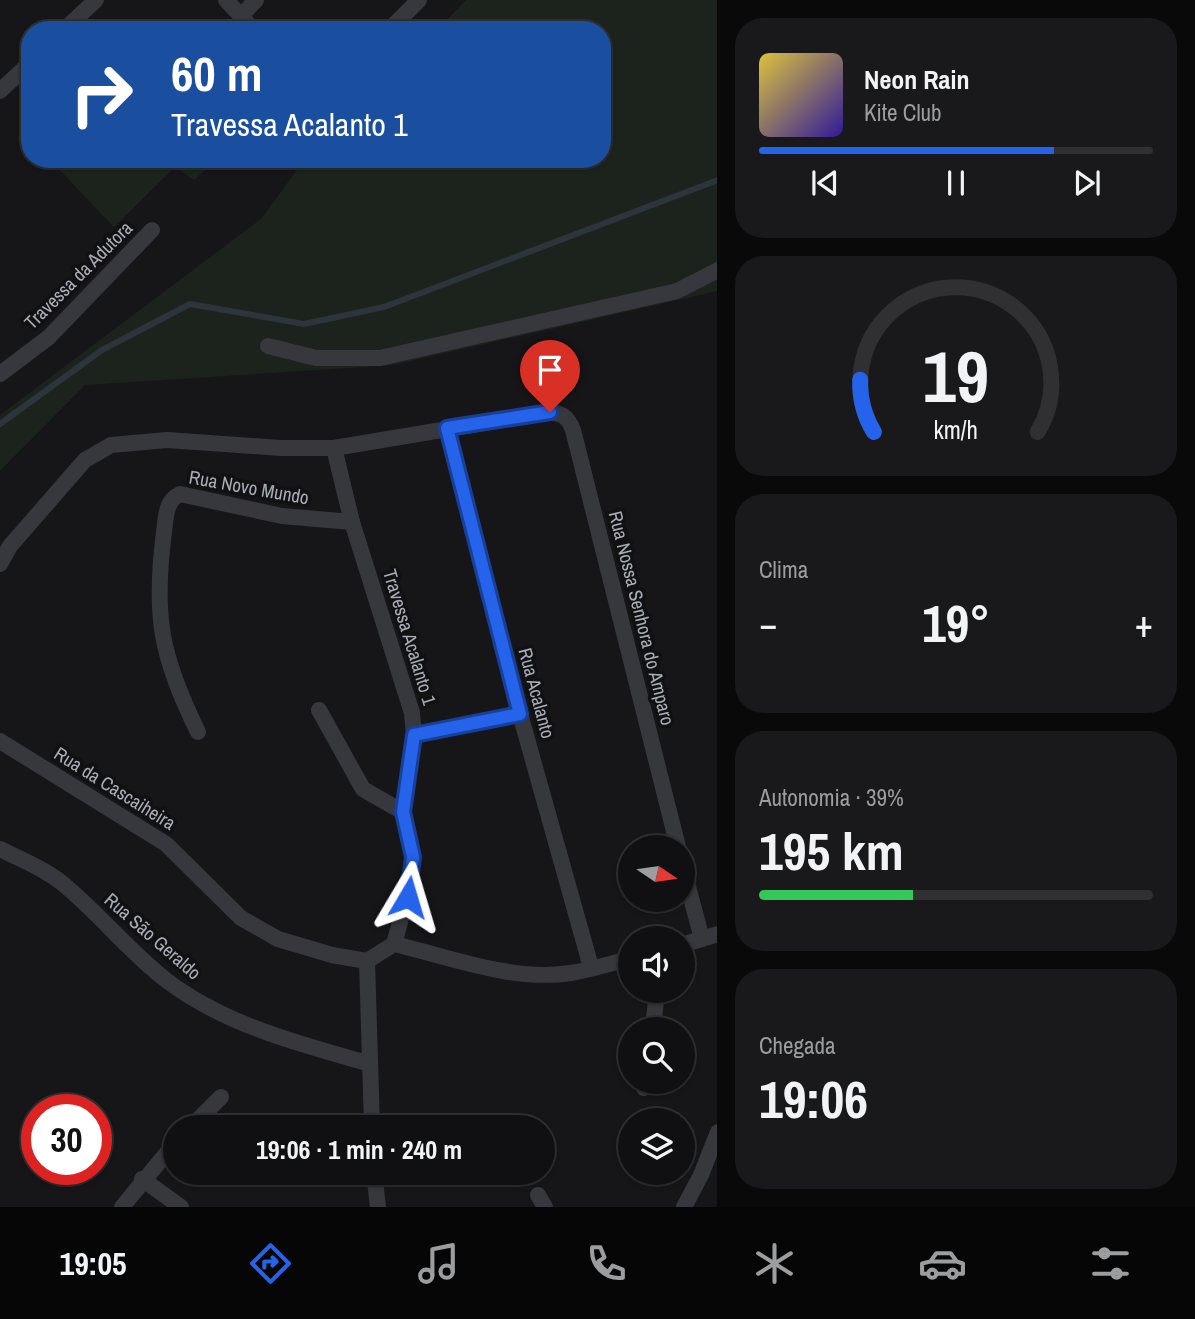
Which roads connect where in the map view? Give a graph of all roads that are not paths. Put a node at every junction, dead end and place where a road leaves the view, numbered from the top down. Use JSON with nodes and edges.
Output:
{"nodes":[{"id":1,"x":96,"y":0,"type":"edge"},
{"id":2,"x":226,"y":0,"type":"edge"},
{"id":3,"x":256,"y":0,"type":"edge"},
{"id":4,"x":419,"y":0,"type":"edge"},
{"id":5,"x":241,"y":16,"type":"junction"},
{"id":6,"x":74,"y":21,"type":"edge"},
{"id":7,"x":246,"y":21,"type":"edge"},
{"id":8,"x":398,"y":21,"type":"edge"},
{"id":9,"x":21,"y":71,"type":"edge"},
{"id":10,"x":0,"y":92,"type":"edge"},
{"id":11,"x":152,"y":230,"type":"dead end"},
{"id":12,"x":717,"y":270,"type":"edge"},
{"id":13,"x":268,"y":346,"type":"dead end"},
{"id":14,"x":0,"y":374,"type":"edge"},
{"id":15,"x":447,"y":428,"type":"junction"},
{"id":16,"x":334,"y":448,"type":"junction"},
{"id":17,"x":352,"y":523,"type":"junction"},
{"id":18,"x":0,"y":564,"type":"edge"},
{"id":19,"x":319,"y":710,"type":"dead end"},
{"id":20,"x":520,"y":714,"type":"junction"},
{"id":21,"x":198,"y":732,"type":"dead end"},
{"id":22,"x":414,"y":735,"type":"junction"},
{"id":23,"x":0,"y":741,"type":"edge"},
{"id":24,"x":403,"y":812,"type":"junction"},
{"id":25,"x":675,"y":835,"type":"edge"},
{"id":26,"x":0,"y":849,"type":"edge"},
{"id":27,"x":695,"y":897,"type":"edge"},
{"id":28,"x":710,"y":936,"type":"edge"},
{"id":29,"x":394,"y":944,"type":"junction"},
{"id":30,"x":367,"y":961,"type":"junction"},
{"id":31,"x":618,"y":961,"type":"edge"},
{"id":32,"x":591,"y":967,"type":"junction"},
{"id":33,"x":368,"y":1063,"type":"junction"},
{"id":34,"x":221,"y":1097,"type":"dead end"},
{"id":35,"x":203,"y":1115,"type":"edge"},
{"id":36,"x":371,"y":1115,"type":"edge"},
{"id":37,"x":717,"y":1132,"type":"edge"},
{"id":38,"x":163,"y":1156,"type":"edge"},
{"id":39,"x":142,"y":1179,"type":"junction"},
{"id":40,"x":375,"y":1185,"type":"edge"},
{"id":41,"x":122,"y":1207,"type":"edge"},
{"id":42,"x":181,"y":1207,"type":"edge"},
{"id":43,"x":378,"y":1207,"type":"edge"},
{"id":44,"x":684,"y":1207,"type":"edge"}],
"edges":[{"from":1,"to":6,"type":"street"},
{"from":2,"to":5,"type":"street"},
{"from":3,"to":5,"type":"street"},
{"from":4,"to":8,"type":"street"},
{"from":5,"to":7,"type":"street"},
{"from":9,"to":10,"type":"street"},
{"from":11,"to":14,"type":"street","name":"Travessa da Adutora"},
{"from":12,"to":13,"type":"street"},
{"from":15,"to":16,"type":"street"},
{"from":15,"to":20,"type":"street","name":"Rua Acalanto"},
{"from":15,"to":25,"type":"street","name":"Rua Nossa Senhora do Amparo"},
{"from":16,"to":17,"type":"street","name":"Travessa Acalanto 1"},
{"from":16,"to":18,"type":"street"},
{"from":17,"to":21,"type":"street","name":"Rua Novo Mundo"},
{"from":17,"to":22,"type":"street","name":"Travessa Acalanto 1"},
{"from":19,"to":24,"type":"street"},
{"from":20,"to":22,"type":"street","name":"Travessa Acalanto 1"},
{"from":20,"to":32,"type":"street","name":"Rua Acalanto"},
{"from":22,"to":24,"type":"street"},
{"from":23,"to":30,"type":"street","name":"Rua da Cascaiheira"},
{"from":24,"to":29,"type":"street"},
{"from":26,"to":33,"type":"street","name":"Rua São Geraldo"},
{"from":27,"to":28,"type":"street"},
{"from":29,"to":30,"type":"street"},
{"from":29,"to":32,"type":"street"},
{"from":30,"to":33,"type":"street"},
{"from":31,"to":32,"type":"street"},
{"from":33,"to":36,"type":"street"},
{"from":34,"to":35,"type":"street"},
{"from":37,"to":44,"type":"street"},
{"from":38,"to":39,"type":"street"},
{"from":39,"to":41,"type":"street"},
{"from":39,"to":42,"type":"street"},
{"from":40,"to":43,"type":"street"}]}
